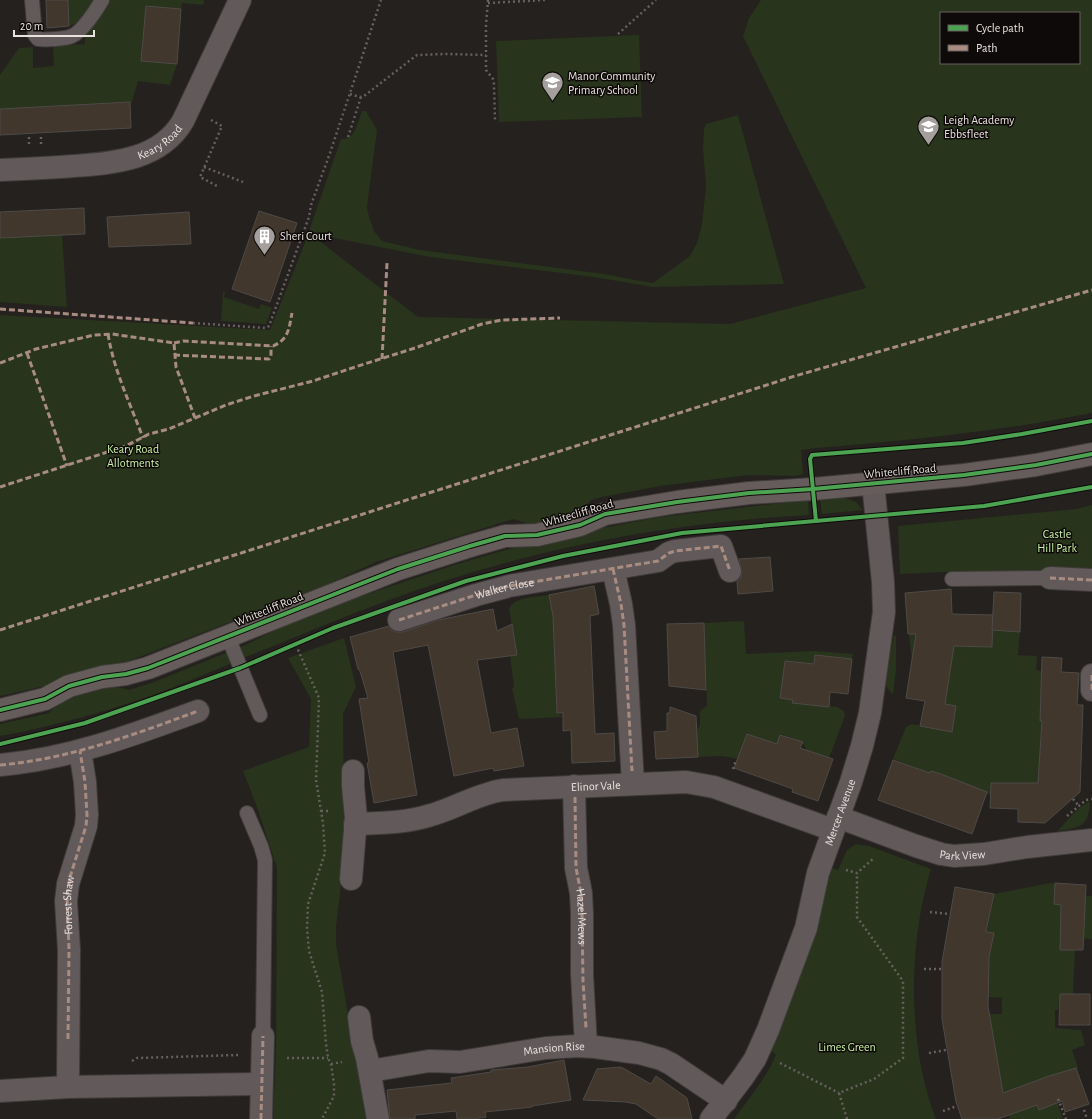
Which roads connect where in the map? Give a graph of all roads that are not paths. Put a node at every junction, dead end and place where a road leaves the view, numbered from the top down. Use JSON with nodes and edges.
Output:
{"nodes":[{"id":1,"x":32,"y":0,"type":"edge"},
{"id":2,"x":102,"y":0,"type":"edge"},
{"id":3,"x":240,"y":0,"type":"edge"},
{"id":4,"x":0,"y":170,"type":"edge"},
{"id":5,"x":1092,"y":454,"type":"edge"},
{"id":6,"x":873,"y":483,"type":"junction"},
{"id":7,"x":612,"y":569,"type":"junction"},
{"id":8,"x":730,"y":571,"type":"dead end"},
{"id":9,"x":1050,"y":578,"type":"joint"},
{"id":10,"x":952,"y":579,"type":"dead end"},
{"id":11,"x":1092,"y":580,"type":"edge"},
{"id":12,"x":398,"y":620,"type":"dead end"},
{"id":13,"x":228,"y":637,"type":"junction"},
{"id":14,"x":1092,"y":675,"type":"edge"},
{"id":15,"x":1092,"y":690,"type":"edge"},
{"id":16,"x":0,"y":710,"type":"edge"},
{"id":17,"x":198,"y":711,"type":"dead end"},
{"id":18,"x":260,"y":715,"type":"dead end"},
{"id":19,"x":80,"y":751,"type":"junction"},
{"id":20,"x":0,"y":765,"type":"edge"},
{"id":21,"x":353,"y":771,"type":"dead end"},
{"id":22,"x":633,"y":784,"type":"junction"},
{"id":23,"x":574,"y":786,"type":"junction"},
{"id":24,"x":247,"y":813,"type":"dead end"},
{"id":25,"x":355,"y":824,"type":"junction"},
{"id":26,"x":836,"y":824,"type":"junction"},
{"id":27,"x":1092,"y":840,"type":"edge"},
{"id":28,"x":351,"y":879,"type":"dead end"},
{"id":29,"x":358,"y":1017,"type":"dead end"},
{"id":30,"x":263,"y":1036,"type":"joint"},
{"id":31,"x":586,"y":1046,"type":"junction"},
{"id":32,"x":370,"y":1071,"type":"junction"},
{"id":33,"x":261,"y":1084,"type":"junction"},
{"id":34,"x":68,"y":1087,"type":"junction"},
{"id":35,"x":0,"y":1091,"type":"edge"},
{"id":36,"x":726,"y":1100,"type":"junction"},
{"id":37,"x":261,"y":1119,"type":"edge"},
{"id":38,"x":378,"y":1119,"type":"edge"},
{"id":39,"x":712,"y":1119,"type":"edge"}],
"edges":[{"from":1,"to":2,"type":"lane"},
{"from":3,"to":4,"type":"street","name":"Keary Road"},
{"from":5,"to":6,"type":"street","name":"Whitecliff Road"},
{"from":6,"to":13,"type":"street","name":"Whitecliff Road"},
{"from":6,"to":26,"type":"street","name":"Mercer Avenue"},
{"from":7,"to":8,"type":"street","name":"Walker Close"},
{"from":7,"to":12,"type":"street","name":"Walker Close"},
{"from":7,"to":22,"type":"street"},
{"from":9,"to":10,"type":"lane"},
{"from":9,"to":11,"type":"street"},
{"from":13,"to":16,"type":"street","name":"Whitecliff Road"},
{"from":13,"to":18,"type":"lane"},
{"from":14,"to":15,"type":"street"},
{"from":17,"to":19,"type":"street"},
{"from":19,"to":20,"type":"street"},
{"from":19,"to":34,"type":"street","name":"Forrest Shaw"},
{"from":21,"to":25,"type":"street"},
{"from":22,"to":23,"type":"street","name":"Elinor Vale"},
{"from":22,"to":26,"type":"street","name":"Elinor Vale"},
{"from":23,"to":25,"type":"street","name":"Elinor Vale"},
{"from":23,"to":31,"type":"street","name":"Hazel Mews"},
{"from":24,"to":30,"type":"lane"},
{"from":25,"to":28,"type":"street"},
{"from":26,"to":27,"type":"street","name":"Park View"},
{"from":26,"to":36,"type":"street","name":"Mercer Avenue"},
{"from":29,"to":32,"type":"street"},
{"from":30,"to":33,"type":"street"},
{"from":31,"to":32,"type":"street","name":"Mansion Rise"},
{"from":31,"to":36,"type":"street","name":"Mansion Rise"},
{"from":32,"to":38,"type":"street"},
{"from":33,"to":34,"type":"street"},
{"from":33,"to":37,"type":"street"},
{"from":34,"to":35,"type":"street"},
{"from":36,"to":39,"type":"street","name":"Mercer Avenue"}]}
